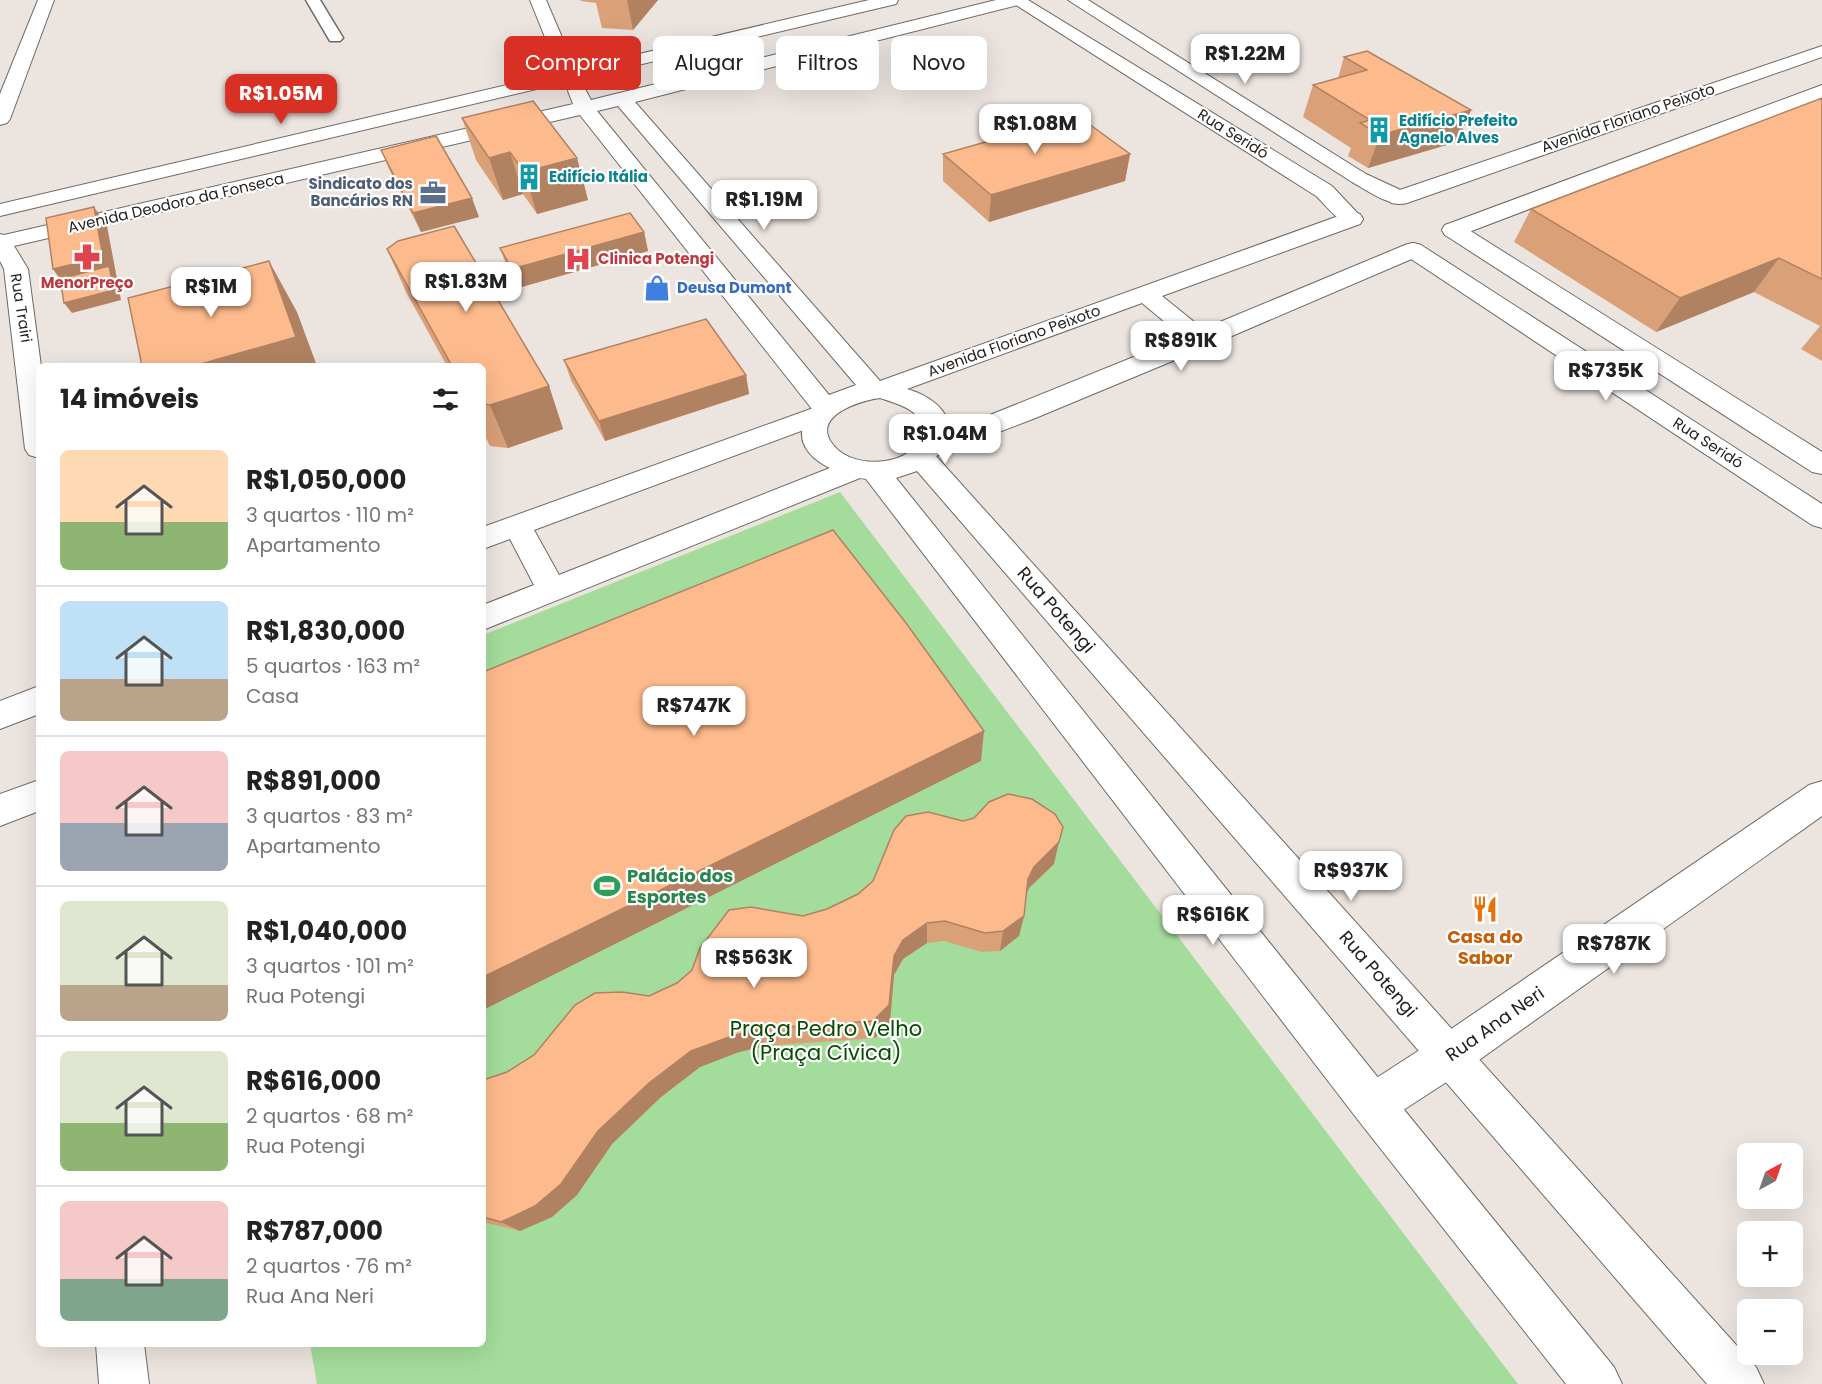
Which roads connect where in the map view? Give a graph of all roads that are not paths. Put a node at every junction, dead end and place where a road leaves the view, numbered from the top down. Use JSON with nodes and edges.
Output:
{"nodes":[{"id":1,"x":46,"y":0,"type":"edge"},
{"id":2,"x":314,"y":0,"type":"edge"},
{"id":3,"x":538,"y":0,"type":"edge"},
{"id":4,"x":890,"y":0,"type":"edge"},
{"id":5,"x":1016,"y":0,"type":"edge"},
{"id":6,"x":1076,"y":0,"type":"edge"},
{"id":7,"x":553,"y":36,"type":"edge"},
{"id":8,"x":335,"y":38,"type":"dead end"},
{"id":9,"x":1822,"y":51,"type":"edge"},
{"id":10,"x":641,"y":60,"type":"edge"},
{"id":11,"x":514,"y":90,"type":"edge"},
{"id":12,"x":576,"y":90,"type":"edge"},
{"id":13,"x":1822,"y":91,"type":"edge"},
{"id":14,"x":622,"y":99,"type":"junction"},
{"id":15,"x":584,"y":107,"type":"junction"},
{"id":16,"x":0,"y":119,"type":"edge"},
{"id":17,"x":1399,"y":198,"type":"junction"},
{"id":18,"x":0,"y":210,"type":"edge"},
{"id":19,"x":1444,"y":218,"type":"junction"},
{"id":20,"x":1366,"y":233,"type":"junction"},
{"id":21,"x":0,"y":242,"type":"edge"},
{"id":22,"x":1413,"y":250,"type":"junction"},
{"id":23,"x":1144,"y":292,"type":"junction"},
{"id":24,"x":1202,"y":340,"type":"junction"},
{"id":25,"x":877,"y":390,"type":"junction"},
{"id":26,"x":822,"y":412,"type":"junction"},
{"id":27,"x":36,"y":426,"type":"edge"},
{"id":28,"x":925,"y":453,"type":"junction"},
{"id":29,"x":1822,"y":465,"type":"edge"},
{"id":30,"x":865,"y":470,"type":"junction"},
{"id":31,"x":1822,"y":518,"type":"edge"},
{"id":32,"x":517,"y":526,"type":"junction"},
{"id":33,"x":486,"y":537,"type":"edge"},
{"id":34,"x":552,"y":591,"type":"junction"},
{"id":35,"x":486,"y":617,"type":"edge"},
{"id":36,"x":36,"y":701,"type":"edge"},
{"id":37,"x":0,"y":714,"type":"edge"},
{"id":38,"x":36,"y":796,"type":"edge"},
{"id":39,"x":1822,"y":796,"type":"edge"},
{"id":40,"x":0,"y":810,"type":"edge"},
{"id":41,"x":1450,"y":1055,"type":"junction"},
{"id":42,"x":1374,"y":1105,"type":"junction"},
{"id":43,"x":120,"y":1347,"type":"edge"},
{"id":44,"x":124,"y":1384,"type":"edge"},
{"id":45,"x":1597,"y":1384,"type":"edge"},
{"id":46,"x":1739,"y":1384,"type":"edge"}],
"edges":[{"from":1,"to":16,"type":"main road"},
{"from":2,"to":8,"type":"lane"},
{"from":3,"to":7,"type":"main road"},
{"from":4,"to":10,"type":"main road","name":"Avenida Deodoro da Fonseca"},
{"from":5,"to":14,"type":"main road","name":"Avenida Deodoro da Fonseca"},
{"from":5,"to":20,"type":"main road","name":"Rua Seridó"},
{"from":6,"to":17,"type":"main road","name":"Rua Seridó"},
{"from":9,"to":17,"type":"main road","name":"Avenida Floriano Peixoto"},
{"from":11,"to":18,"type":"main road","name":"Avenida Deodoro da Fonseca"},
{"from":12,"to":15,"type":"main road"},
{"from":13,"to":19,"type":"main road"},
{"from":14,"to":15,"type":"main road","name":"Avenida Deodoro da Fonseca"},
{"from":14,"to":25,"type":"main road"},
{"from":15,"to":21,"type":"main road","name":"Avenida Deodoro da Fonseca"},
{"from":15,"to":26,"type":"main road"},
{"from":17,"to":19,"type":"main road"},
{"from":17,"to":20,"type":"main road"},
{"from":19,"to":22,"type":"main road"},
{"from":19,"to":29,"type":"main road"},
{"from":20,"to":22,"type":"main road"},
{"from":20,"to":23,"type":"main road","name":"Avenida Floriano Peixoto"},
{"from":21,"to":27,"type":"main road","name":"Rua Trairi"},
{"from":22,"to":24,"type":"main road"},
{"from":22,"to":31,"type":"main road","name":"Rua Seridó"},
{"from":23,"to":24,"type":"main road"},
{"from":23,"to":25,"type":"main road","name":"Avenida Floriano Peixoto"},
{"from":24,"to":28,"type":"main road"},
{"from":25,"to":26,"type":"main road"},
{"from":25,"to":28,"type":"main road"},
{"from":26,"to":30,"type":"main road"},
{"from":26,"to":32,"type":"main road"},
{"from":28,"to":30,"type":"main road"},
{"from":28,"to":41,"type":"main road","name":"Rua Potengi"},
{"from":30,"to":34,"type":"main road"},
{"from":30,"to":42,"type":"main road"},
{"from":32,"to":33,"type":"main road"},
{"from":32,"to":34,"type":"main road"},
{"from":34,"to":35,"type":"main road"},
{"from":36,"to":37,"type":"main road"},
{"from":38,"to":40,"type":"main road"},
{"from":39,"to":41,"type":"main road","name":"Rua Ana Neri"},
{"from":41,"to":42,"type":"main road","name":"Rua Ana Neri"},
{"from":41,"to":46,"type":"main road","name":"Rua Potengi"},
{"from":42,"to":45,"type":"main road"},
{"from":43,"to":44,"type":"main road"}]}
